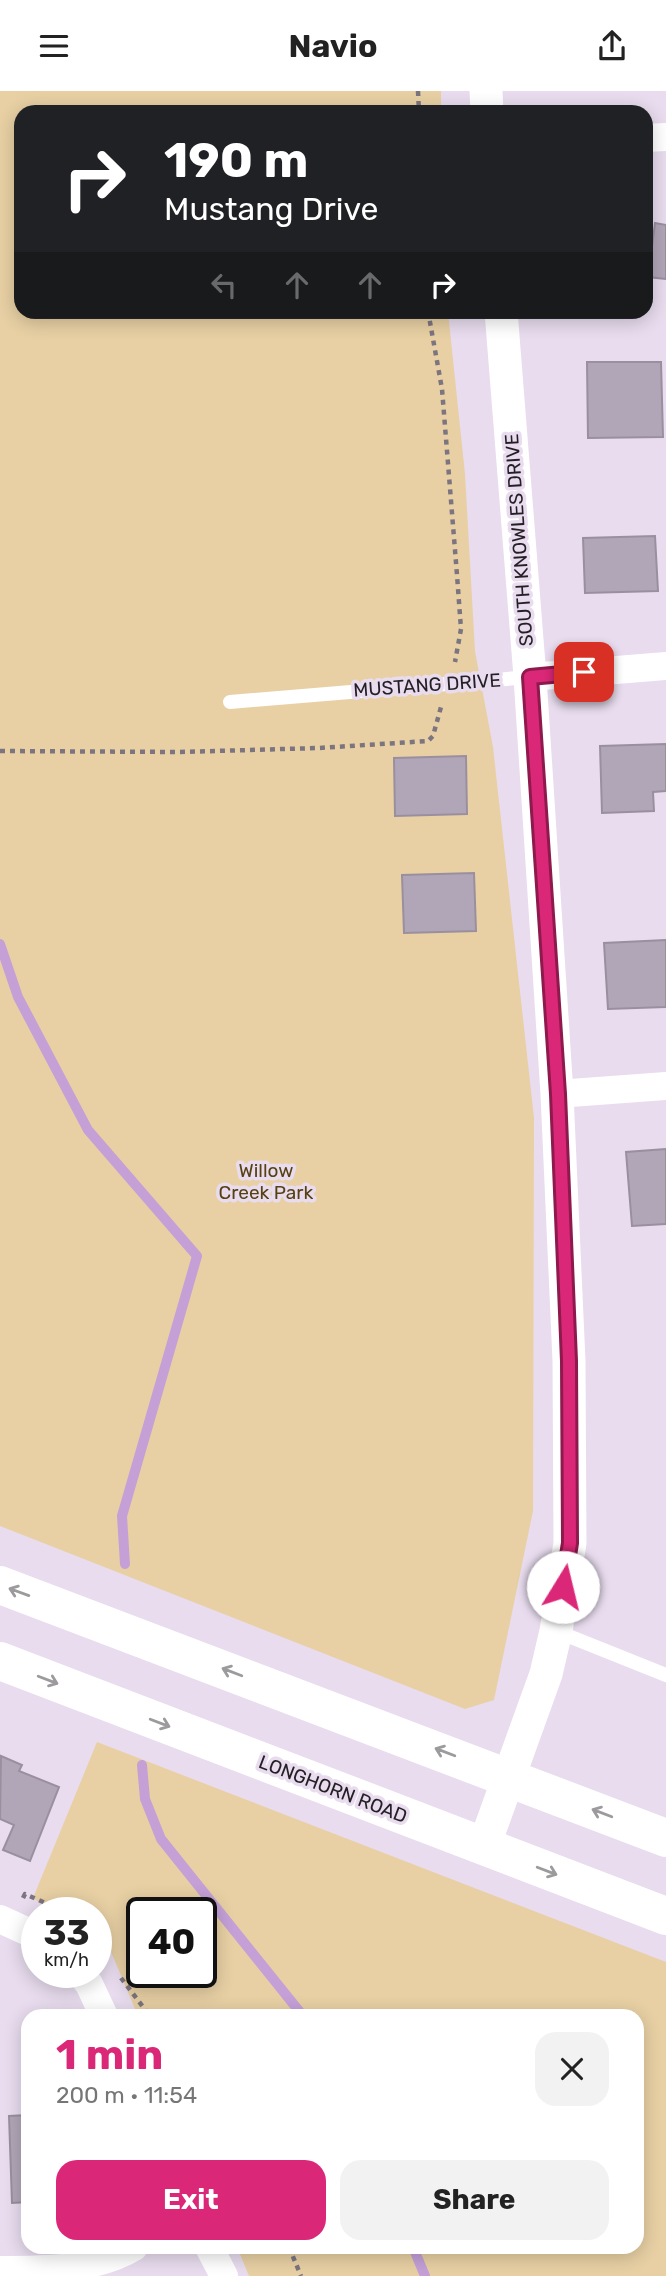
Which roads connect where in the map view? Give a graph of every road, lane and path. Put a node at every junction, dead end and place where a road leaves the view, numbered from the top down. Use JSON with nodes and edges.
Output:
{"nodes":[{"id":1,"x":429,"y":319,"type":"edge"},
{"id":2,"x":502,"y":319,"type":"edge"},
{"id":3,"x":666,"y":666,"type":"edge"},
{"id":4,"x":530,"y":677,"type":"junction"},
{"id":5,"x":448,"y":685,"type":"junction"},
{"id":6,"x":230,"y":702,"type":"dead end"},
{"id":7,"x":0,"y":751,"type":"edge"},
{"id":8,"x":666,"y":1086,"type":"edge"},
{"id":9,"x":558,"y":1094,"type":"junction"},
{"id":10,"x":0,"y":1585,"type":"edge"},
{"id":11,"x":556,"y":1631,"type":"junction"},
{"id":12,"x":0,"y":1661,"type":"edge"},
{"id":13,"x":666,"y":1675,"type":"edge"},
{"id":14,"x":509,"y":1777,"type":"junction"},
{"id":15,"x":666,"y":1838,"type":"edge"},
{"id":16,"x":484,"y":1846,"type":"junction"},
{"id":17,"x":666,"y":1916,"type":"edge"},
{"id":18,"x":0,"y":1919,"type":"edge"},
{"id":19,"x":21,"y":1929,"type":"edge"},
{"id":20,"x":91,"y":1988,"type":"edge"},
{"id":21,"x":101,"y":2009,"type":"edge"},
{"id":22,"x":123,"y":2254,"type":"edge"},
{"id":23,"x":213,"y":2254,"type":"edge"},
{"id":24,"x":292,"y":2254,"type":"edge"},
{"id":25,"x":0,"y":2270,"type":"edge"},
{"id":26,"x":224,"y":2276,"type":"edge"},
{"id":27,"x":301,"y":2276,"type":"edge"}],
"edges":[{"from":1,"to":5,"type":"path"},
{"from":2,"to":4,"type":"street","name":"SOUTH KNOWLES DRIVE"},
{"from":3,"to":4,"type":"street","name":"MUSTANG DRIVE"},
{"from":4,"to":5,"type":"lane","name":"MUSTANG DRIVE"},
{"from":4,"to":9,"type":"street","name":"SOUTH KNOWLES DRIVE"},
{"from":5,"to":6,"type":"lane","name":"MUSTANG DRIVE"},
{"from":5,"to":7,"type":"path"},
{"from":8,"to":9,"type":"street"},
{"from":9,"to":11,"type":"street","name":"SOUTH KNOWLES DRIVE"},
{"from":14,"to":10,"type":"main road","one_way":true},
{"from":11,"to":13,"type":"lane"},
{"from":11,"to":14,"type":"street","name":"SOUTH KNOWLES DRIVE"},
{"from":12,"to":16,"type":"main road","name":"LONGHORN ROAD","one_way":true},
{"from":15,"to":14,"type":"main road","one_way":true},
{"from":14,"to":16,"type":"street","name":"SOUTH KNOWLES DRIVE"},
{"from":16,"to":17,"type":"main road","name":"LONGHORN ROAD","one_way":true},
{"from":18,"to":19,"type":"street"},
{"from":20,"to":21,"type":"street"},
{"from":22,"to":25,"type":"street"},
{"from":23,"to":26,"type":"street"},
{"from":24,"to":27,"type":"path"}]}
